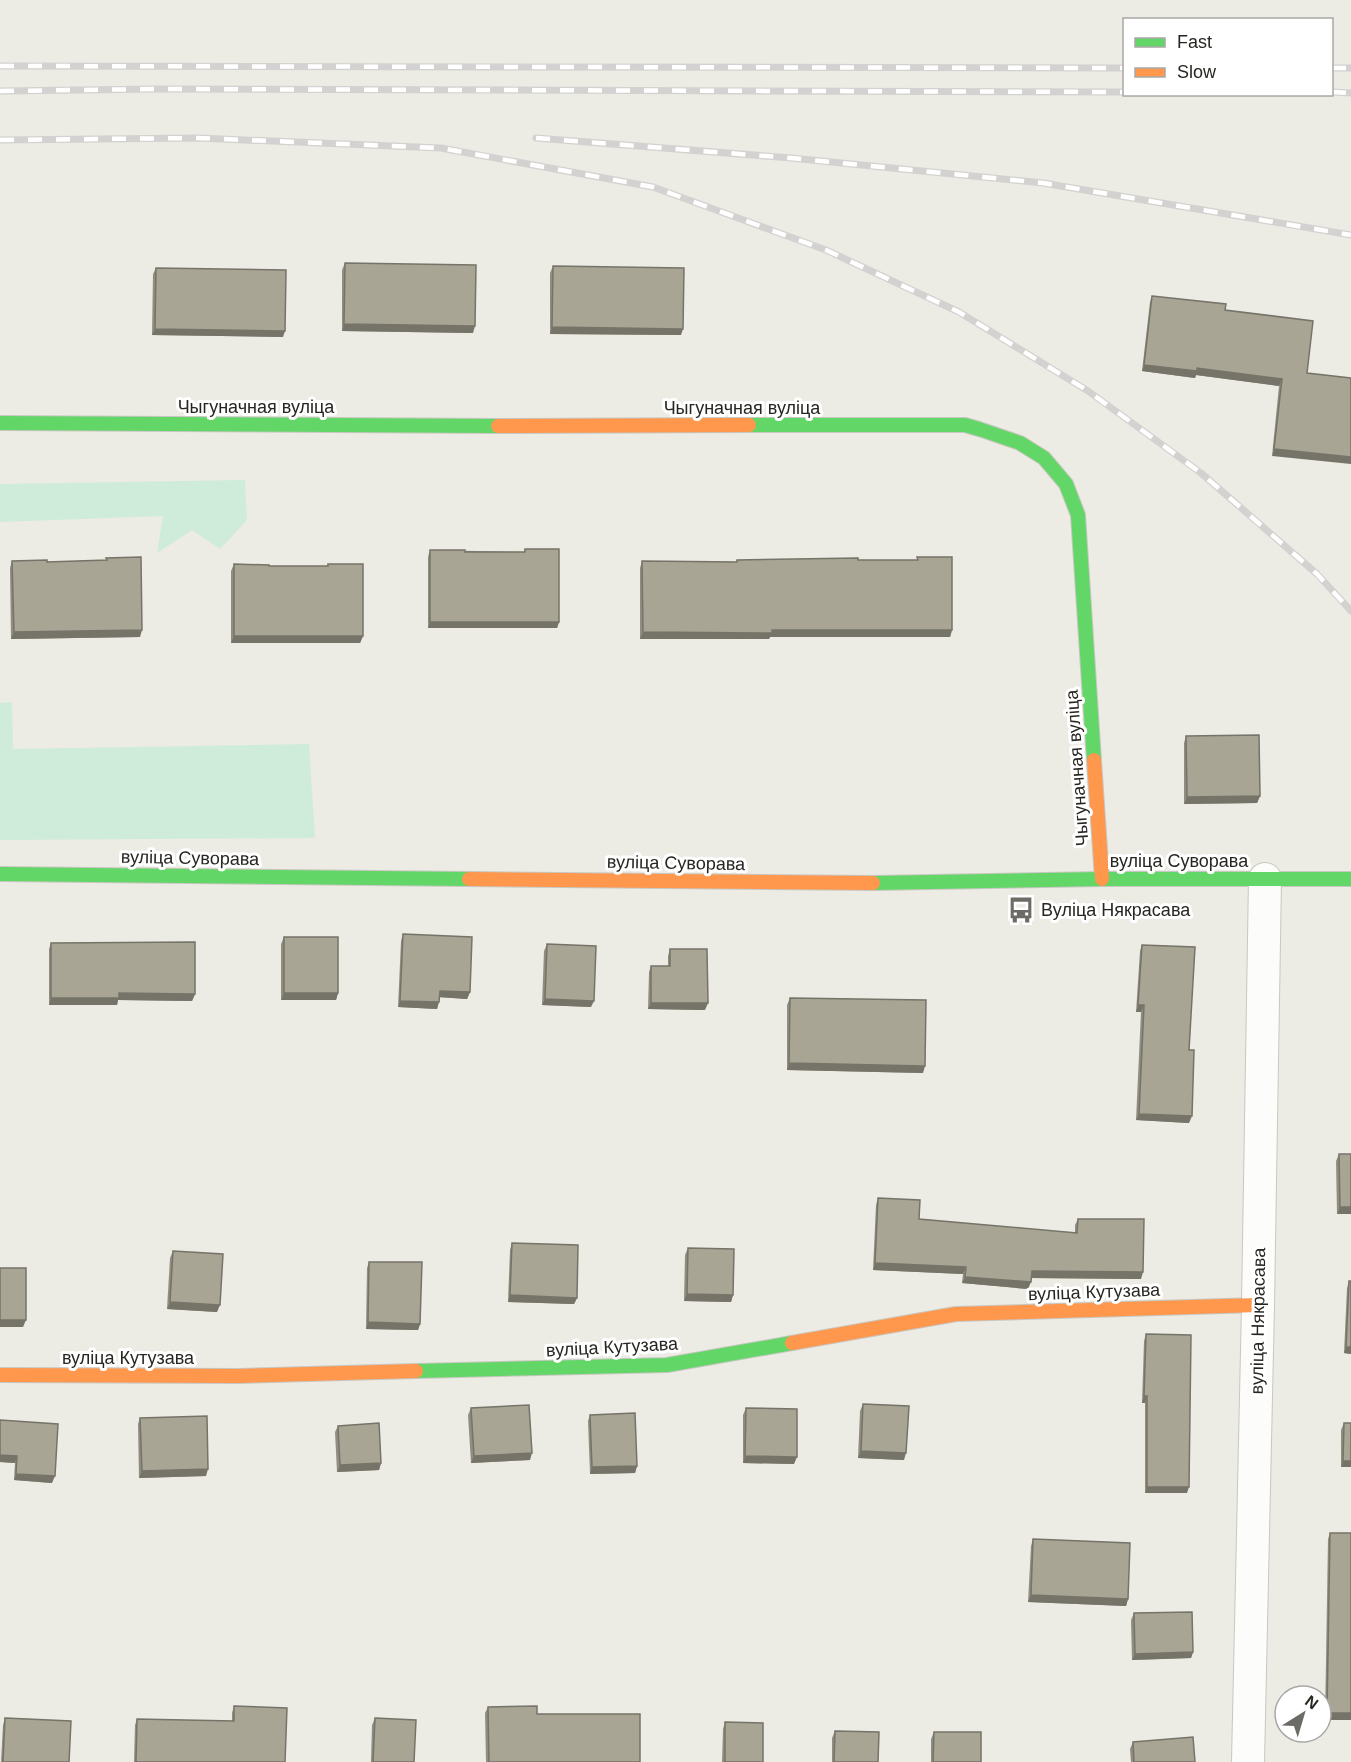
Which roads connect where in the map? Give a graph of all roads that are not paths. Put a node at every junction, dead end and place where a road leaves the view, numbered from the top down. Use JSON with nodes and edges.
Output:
{"nodes":[{"id":1,"x":0,"y":423,"type":"edge"},
{"id":2,"x":0,"y":874,"type":"edge"},
{"id":3,"x":1102,"y":879,"type":"junction"},
{"id":4,"x":1265,"y":879,"type":"junction"},
{"id":5,"x":1351,"y":879,"type":"edge"},
{"id":6,"x":1258,"y":1305,"type":"junction"},
{"id":7,"x":0,"y":1375,"type":"edge"},
{"id":8,"x":1248,"y":1762,"type":"edge"}],
"edges":[{"from":1,"to":3,"type":"street","name":"Чыгуначная вуліца"},
{"from":2,"to":3,"type":"street","name":"вуліца Суворава"},
{"from":3,"to":4,"type":"street","name":"вуліца Суворава"},
{"from":4,"to":5,"type":"street","name":"вуліца Суворава"},
{"from":4,"to":6,"type":"street","name":"вуліца Някрасава"},
{"from":6,"to":7,"type":"street","name":"вуліца Кутузава"},
{"from":6,"to":8,"type":"street","name":"вуліца Някрасава"}]}
